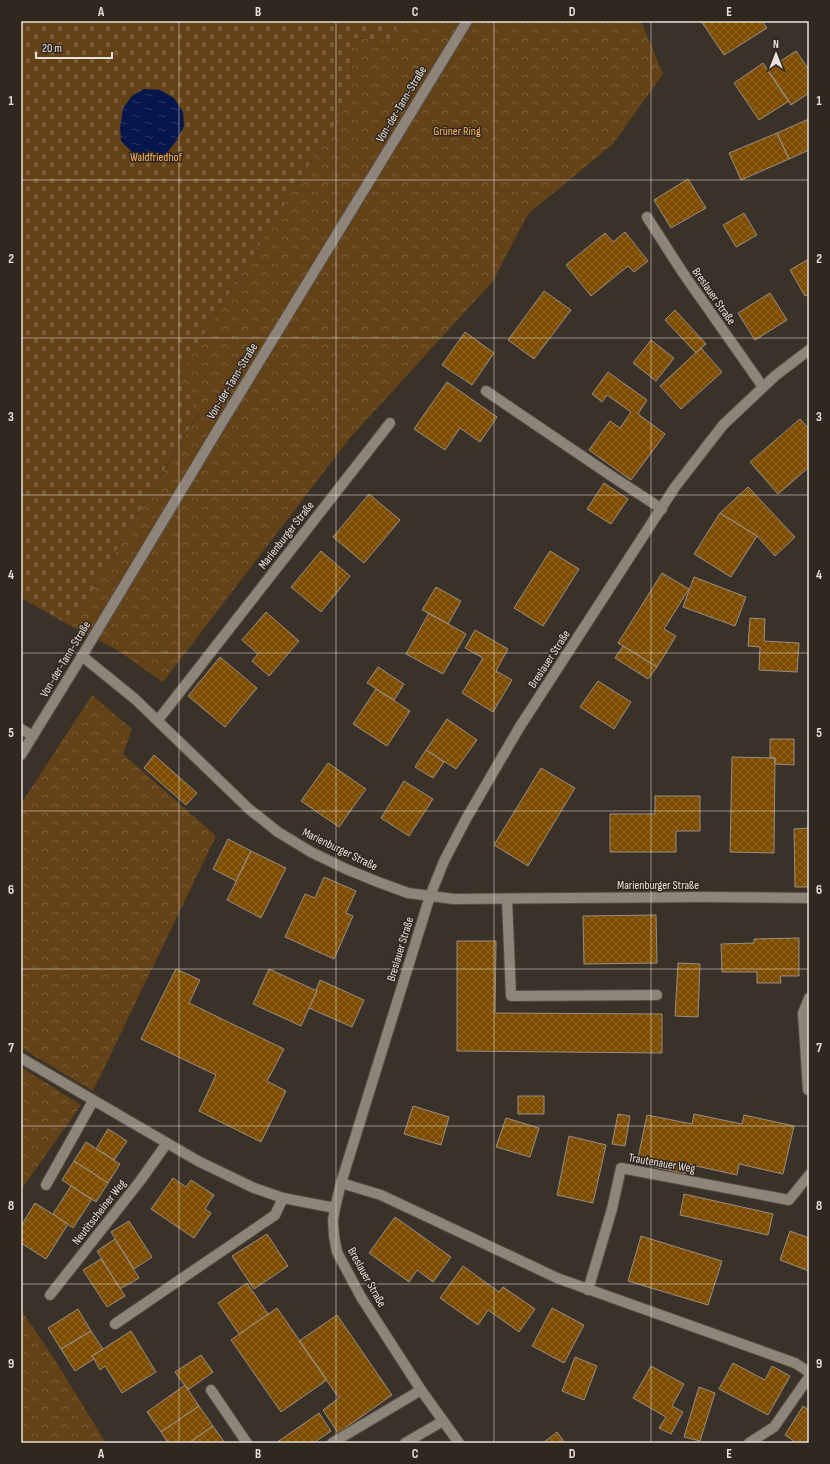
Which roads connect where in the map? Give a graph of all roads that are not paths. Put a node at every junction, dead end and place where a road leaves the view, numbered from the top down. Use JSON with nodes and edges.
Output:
{"nodes":[{"id":1,"x":467,"y":21,"type":"edge"},
{"id":2,"x":648,"y":217,"type":"dead end"},
{"id":3,"x":809,"y":350,"type":"edge"},
{"id":4,"x":762,"y":387,"type":"junction"},
{"id":5,"x":486,"y":391,"type":"dead end"},
{"id":6,"x":390,"y":423,"type":"dead end"},
{"id":7,"x":662,"y":509,"type":"junction"},
{"id":8,"x":82,"y":656,"type":"junction"},
{"id":9,"x":158,"y":720,"type":"junction"},
{"id":10,"x":21,"y":729,"type":"edge"},
{"id":11,"x":33,"y":736,"type":"junction"},
{"id":12,"x":21,"y":755,"type":"edge"},
{"id":13,"x":430,"y":896,"type":"junction"},
{"id":14,"x":809,"y":898,"type":"edge"},
{"id":15,"x":507,"y":899,"type":"junction"},
{"id":16,"x":656,"y":995,"type":"dead end"},
{"id":17,"x":809,"y":998,"type":"edge"},
{"id":18,"x":21,"y":1058,"type":"edge"},
{"id":19,"x":808,"y":1090,"type":"dead end"},
{"id":20,"x":94,"y":1101,"type":"junction"},
{"id":21,"x":167,"y":1143,"type":"junction"},
{"id":22,"x":809,"y":1175,"type":"edge"},
{"id":23,"x":341,"y":1183,"type":"junction"},
{"id":24,"x":46,"y":1185,"type":"dead end"},
{"id":25,"x":283,"y":1198,"type":"junction"},
{"id":26,"x":335,"y":1208,"type":"junction"},
{"id":27,"x":588,"y":1290,"type":"junction"},
{"id":28,"x":50,"y":1295,"type":"dead end"},
{"id":29,"x":115,"y":1324,"type":"dead end"},
{"id":30,"x":809,"y":1372,"type":"edge"},
{"id":31,"x":809,"y":1377,"type":"edge"},
{"id":32,"x":210,"y":1390,"type":"dead end"},
{"id":33,"x":421,"y":1390,"type":"junction"},
{"id":34,"x":443,"y":1421,"type":"junction"},
{"id":35,"x":247,"y":1443,"type":"edge"},
{"id":36,"x":332,"y":1443,"type":"edge"},
{"id":37,"x":405,"y":1443,"type":"edge"},
{"id":38,"x":459,"y":1443,"type":"edge"},
{"id":39,"x":749,"y":1443,"type":"edge"}],
"edges":[{"from":1,"to":8,"type":"street","name":"Von-der-Tann-Straße"},
{"from":2,"to":4,"type":"street","name":"Breslauer Straße"},
{"from":3,"to":4,"type":"street","name":"Breslauer Straße"},
{"from":4,"to":7,"type":"street","name":"Breslauer Straße"},
{"from":5,"to":7,"type":"street"},
{"from":6,"to":9,"type":"street","name":"Marienburger Straße"},
{"from":7,"to":13,"type":"street","name":"Breslauer Straße"},
{"from":8,"to":9,"type":"street","name":"Marienburger Straße"},
{"from":8,"to":11,"type":"street","name":"Von-der-Tann-Straße"},
{"from":9,"to":13,"type":"street","name":"Marienburger Straße"},
{"from":10,"to":11,"type":"street"},
{"from":11,"to":12,"type":"street","name":"Von-der-Tann-Straße"},
{"from":13,"to":15,"type":"street","name":"Marienburger Straße"},
{"from":13,"to":23,"type":"street","name":"Breslauer Straße"},
{"from":14,"to":15,"type":"street","name":"Marienburger Straße"},
{"from":15,"to":16,"type":"street"},
{"from":17,"to":19,"type":"street"},
{"from":18,"to":20,"type":"street"},
{"from":20,"to":21,"type":"street"},
{"from":20,"to":24,"type":"street"},
{"from":21,"to":25,"type":"street"},
{"from":21,"to":28,"type":"street","name":"Neutitscheiner Weg"},
{"from":22,"to":27,"type":"street","name":"Trautenauer Weg"},
{"from":23,"to":26,"type":"street","name":"Breslauer Straße"},
{"from":23,"to":27,"type":"street"},
{"from":25,"to":26,"type":"street"},
{"from":25,"to":29,"type":"street"},
{"from":26,"to":33,"type":"street","name":"Breslauer Straße"},
{"from":27,"to":30,"type":"street"},
{"from":31,"to":39,"type":"street"},
{"from":32,"to":35,"type":"street"},
{"from":33,"to":34,"type":"street","name":"Breslauer Straße"},
{"from":33,"to":36,"type":"street"},
{"from":34,"to":37,"type":"street"},
{"from":34,"to":38,"type":"street","name":"Breslauer Straße"}]}
